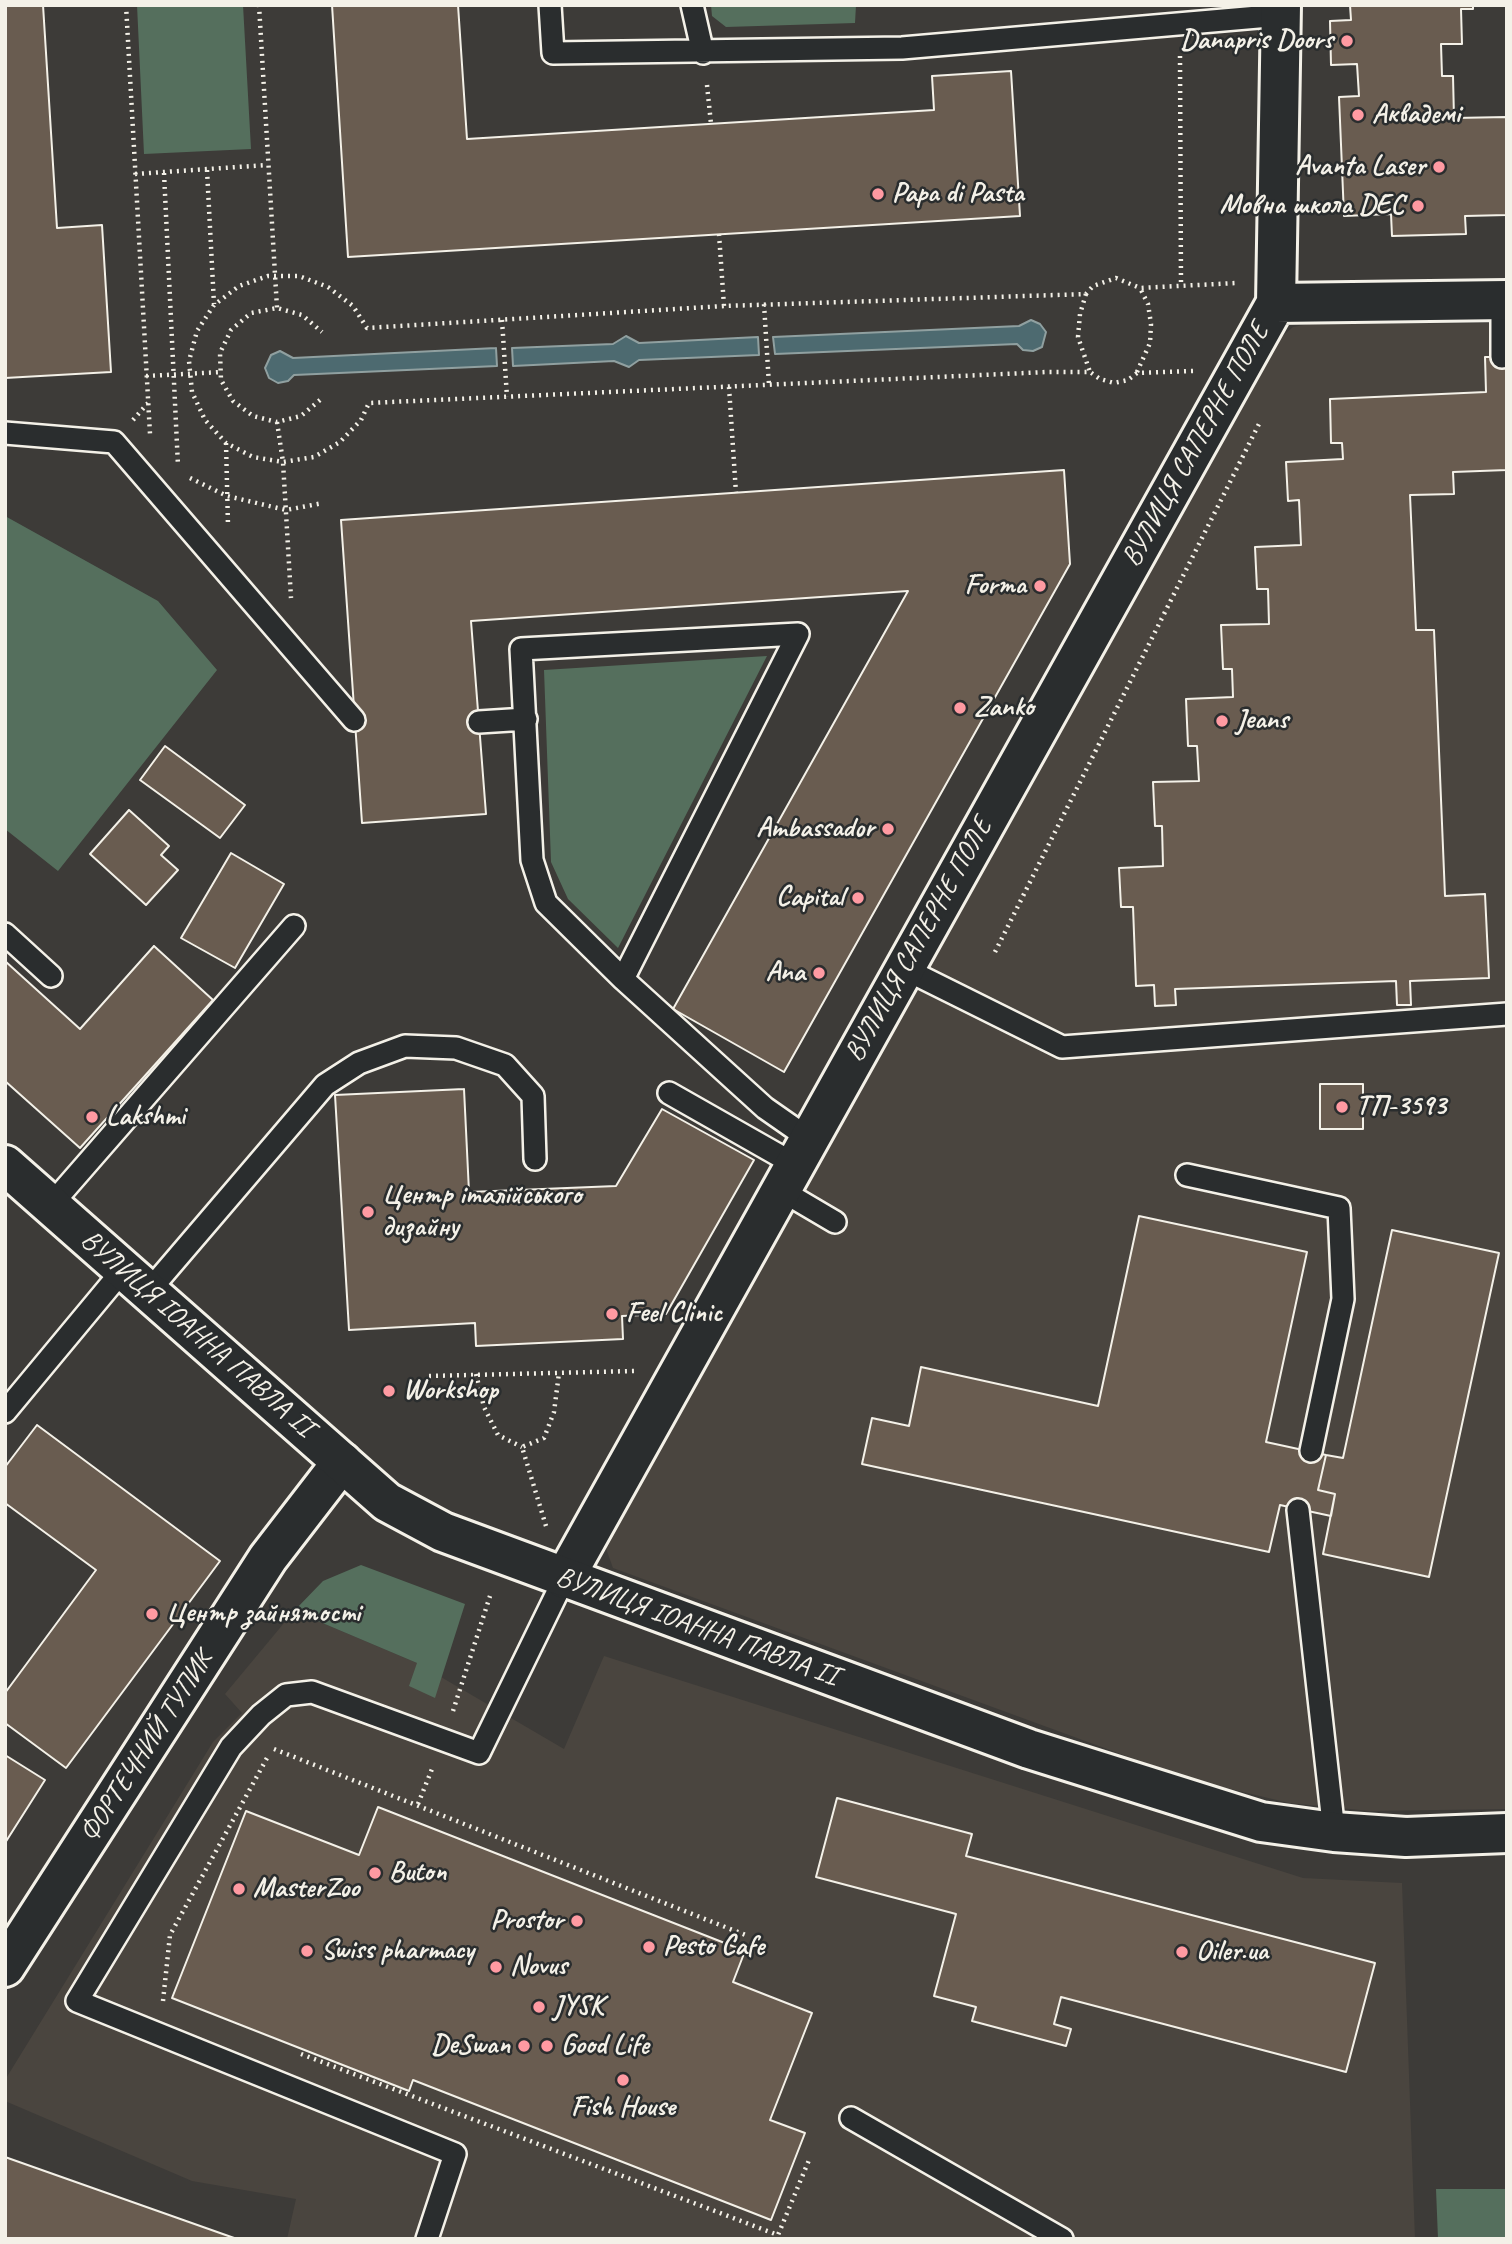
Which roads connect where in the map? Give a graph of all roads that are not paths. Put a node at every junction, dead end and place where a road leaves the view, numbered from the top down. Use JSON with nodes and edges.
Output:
{"nodes":[{"id":1,"x":550,"y":5,"type":"edge"},
{"id":2,"x":692,"y":5,"type":"edge"},
{"id":3,"x":1281,"y":10,"type":"edge"},
{"id":4,"x":703,"y":53,"type":"junction"},
{"id":5,"x":1504,"y":300,"type":"edge"},
{"id":6,"x":1276,"y":303,"type":"junction"},
{"id":7,"x":1502,"y":357,"type":"dead end"},
{"id":8,"x":5,"y":433,"type":"edge"},
{"id":9,"x":526,"y":719,"type":"junction"},
{"id":10,"x":354,"y":720,"type":"dead end"},
{"id":11,"x":479,"y":722,"type":"dead end"},
{"id":12,"x":294,"y":926,"type":"dead end"},
{"id":13,"x":5,"y":934,"type":"edge"},
{"id":14,"x":903,"y":968,"type":"junction"},
{"id":15,"x":51,"y":976,"type":"dead end"},
{"id":16,"x":623,"y":979,"type":"junction"},
{"id":17,"x":1507,"y":1014,"type":"edge"},
{"id":18,"x":669,"y":1093,"type":"dead end"},
{"id":19,"x":535,"y":1159,"type":"dead end"},
{"id":20,"x":794,"y":1163,"type":"junction"},
{"id":21,"x":5,"y":1165,"type":"edge"},
{"id":22,"x":1187,"y":1175,"type":"dead end"},
{"id":23,"x":50,"y":1206,"type":"junction"},
{"id":24,"x":835,"y":1222,"type":"dead end"},
{"id":25,"x":136,"y":1281,"type":"junction"},
{"id":26,"x":5,"y":1412,"type":"edge"},
{"id":27,"x":1311,"y":1451,"type":"dead end"},
{"id":28,"x":342,"y":1462,"type":"junction"},
{"id":29,"x":1298,"y":1510,"type":"dead end"},
{"id":30,"x":564,"y":1579,"type":"junction"},
{"id":31,"x":1334,"y":1832,"type":"junction"},
{"id":32,"x":1507,"y":1833,"type":"edge"},
{"id":33,"x":5,"y":1967,"type":"edge"},
{"id":34,"x":852,"y":2118,"type":"dead end"},
{"id":35,"x":427,"y":2239,"type":"edge"},
{"id":36,"x":1062,"y":2239,"type":"edge"}],
"edges":[{"from":1,"to":4,"type":"lane"},
{"from":2,"to":4,"type":"lane"},
{"from":3,"to":4,"type":"lane"},
{"from":3,"to":6,"type":"street"},
{"from":5,"to":6,"type":"street"},
{"from":5,"to":7,"type":"lane"},
{"from":6,"to":14,"type":"street","name":"ВУЛИЦЯ САПЕРНЕ ПОЛЕ"},
{"from":8,"to":10,"type":"lane"},
{"from":9,"to":11,"type":"lane"},
{"from":9,"to":16,"type":"lane"},
{"from":9,"to":16,"type":"lane"},
{"from":12,"to":23,"type":"lane"},
{"from":13,"to":15,"type":"lane"},
{"from":14,"to":17,"type":"lane"},
{"from":14,"to":20,"type":"street","name":"ВУЛИЦЯ САПЕРНЕ ПОЛЕ"},
{"from":16,"to":20,"type":"lane"},
{"from":18,"to":20,"type":"lane"},
{"from":19,"to":25,"type":"lane"},
{"from":20,"to":24,"type":"lane"},
{"from":20,"to":30,"type":"street","name":"ВУЛИЦЯ САПЕРНЕ ПОЛЕ"},
{"from":21,"to":23,"type":"street","name":"ВУЛИЦЯ ІОАННА ПАВЛА II"},
{"from":22,"to":27,"type":"lane"},
{"from":23,"to":25,"type":"street","name":"ВУЛИЦЯ ІОАННА ПАВЛА II"},
{"from":25,"to":26,"type":"lane"},
{"from":25,"to":28,"type":"street","name":"ВУЛИЦЯ ІОАННА ПАВЛА II"},
{"from":28,"to":30,"type":"street","name":"ВУЛИЦЯ ІОАННА ПАВЛА II"},
{"from":28,"to":33,"type":"street","name":"ФОРТЕЧНИЙ ТУПИК"},
{"from":29,"to":31,"type":"lane"},
{"from":30,"to":31,"type":"street","name":"ВУЛИЦЯ ІОАННА ПАВЛА II"},
{"from":30,"to":35,"type":"lane"},
{"from":31,"to":32,"type":"street","name":"ВУЛИЦЯ ІОАННА ПАВЛА II"},
{"from":34,"to":36,"type":"lane"}]}
